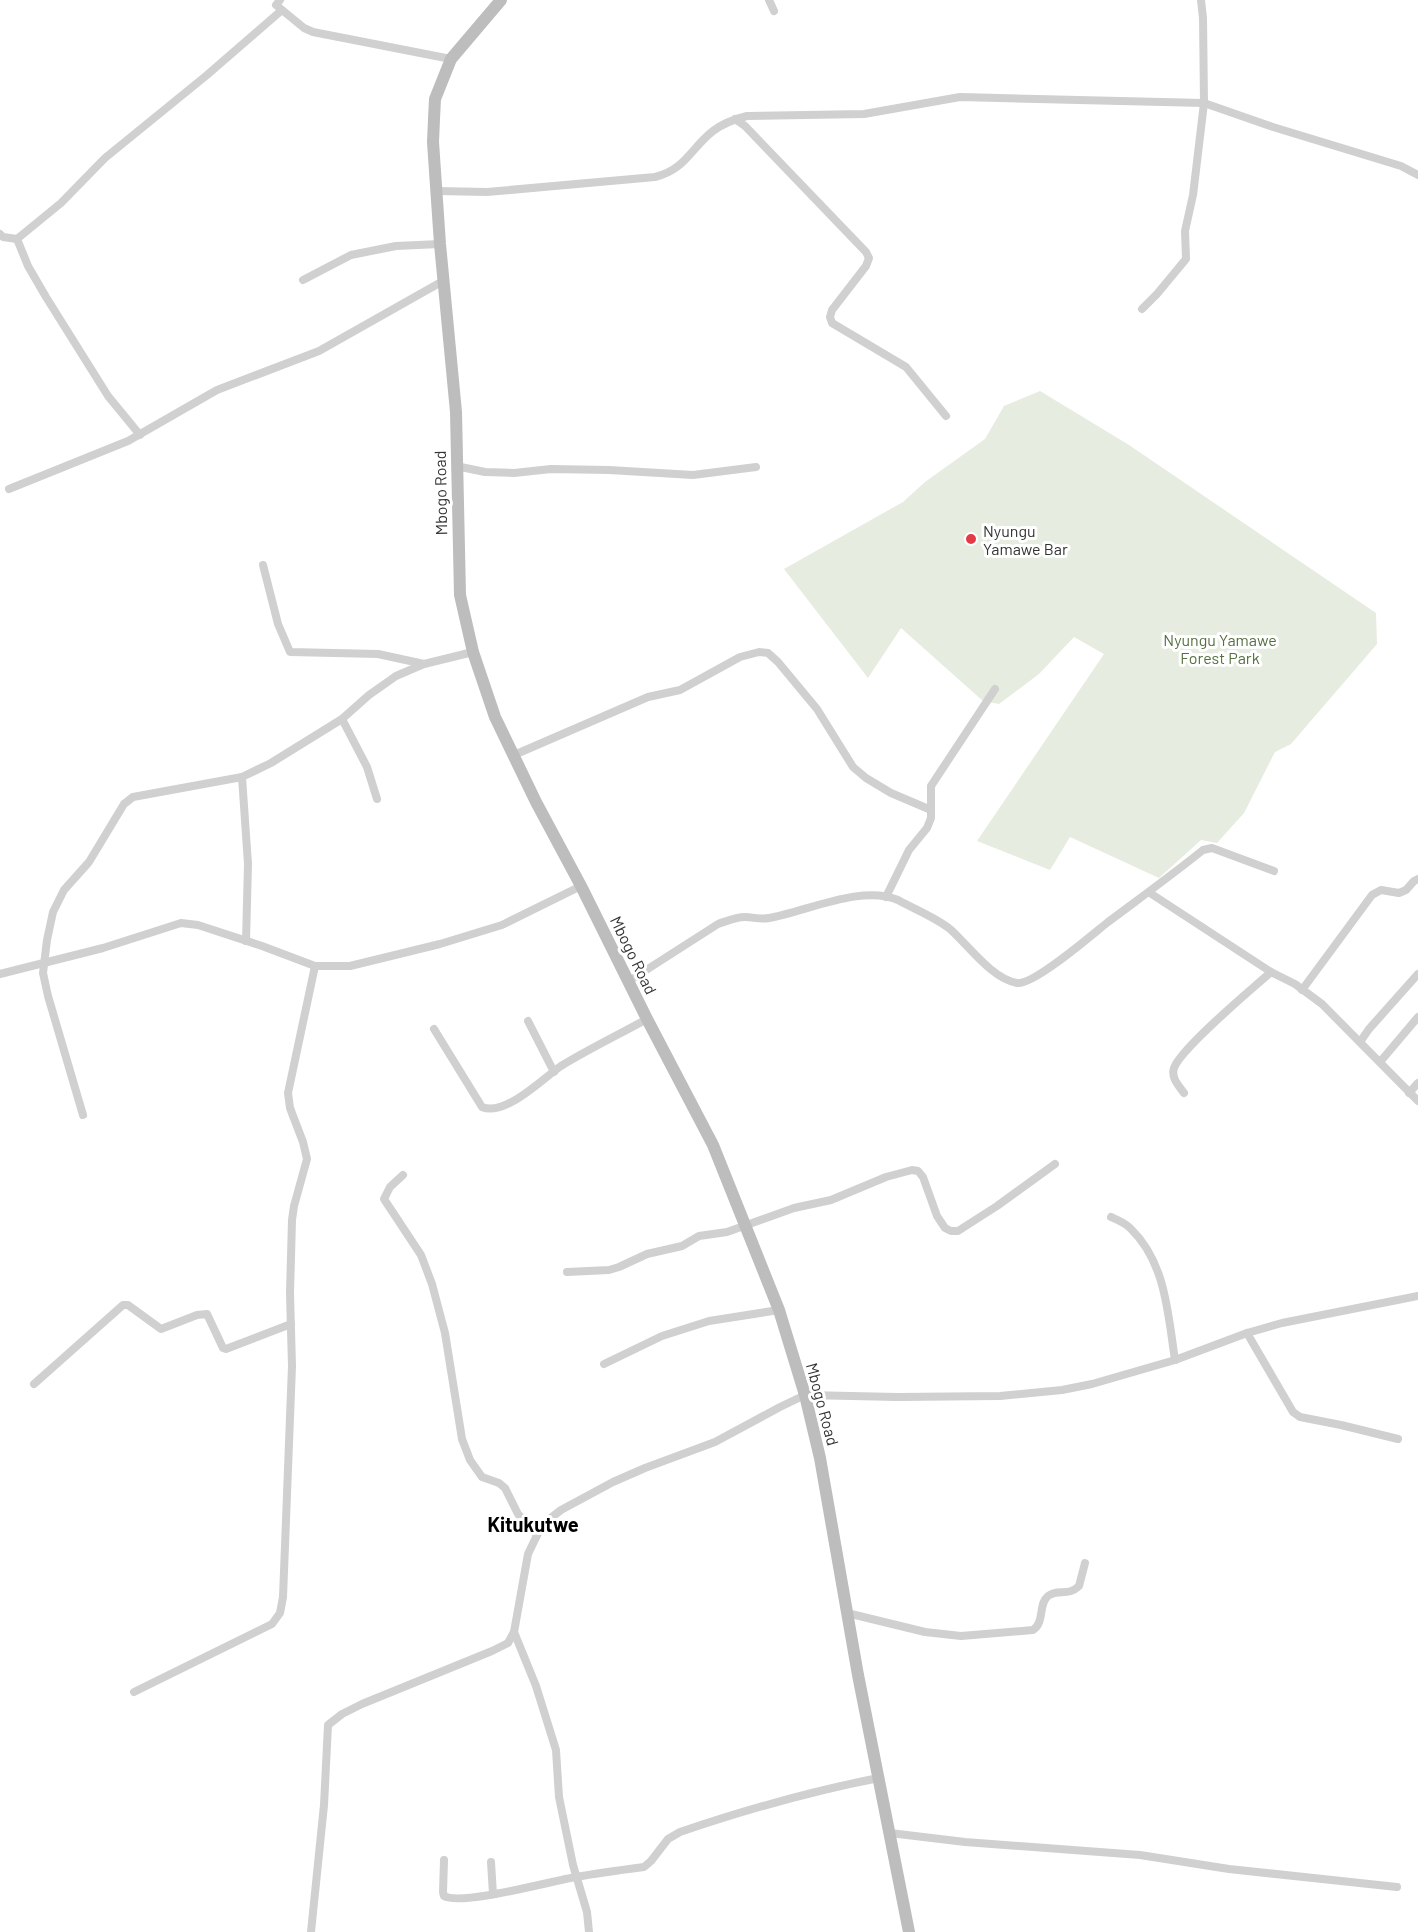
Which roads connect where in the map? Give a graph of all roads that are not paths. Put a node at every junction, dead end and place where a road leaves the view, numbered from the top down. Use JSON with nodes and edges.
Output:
{"nodes":[{"id":1,"x":501,"y":0,"type":"edge"},
{"id":2,"x":769,"y":0,"type":"edge"},
{"id":3,"x":1201,"y":0,"type":"edge"},
{"id":4,"x":277,"y":4,"type":"edge"},
{"id":5,"x":774,"y":11,"type":"dead end"},
{"id":6,"x":451,"y":59,"type":"junction"},
{"id":7,"x":1204,"y":103,"type":"junction"},
{"id":8,"x":735,"y":119,"type":"junction"},
{"id":9,"x":1418,"y":175,"type":"edge"},
{"id":10,"x":437,"y":190,"type":"junction"},
{"id":11,"x":0,"y":234,"type":"edge"},
{"id":12,"x":17,"y":239,"type":"junction"},
{"id":13,"x":440,"y":244,"type":"junction"},
{"id":14,"x":303,"y":280,"type":"dead end"},
{"id":15,"x":443,"y":281,"type":"junction"},
{"id":16,"x":1142,"y":309,"type":"dead end"},
{"id":17,"x":946,"y":416,"type":"dead end"},
{"id":18,"x":140,"y":435,"type":"junction"},
{"id":19,"x":456,"y":466,"type":"junction"},
{"id":20,"x":756,"y":467,"type":"dead end"},
{"id":21,"x":9,"y":489,"type":"dead end"},
{"id":22,"x":263,"y":565,"type":"dead end"},
{"id":23,"x":473,"y":652,"type":"junction"},
{"id":24,"x":424,"y":664,"type":"junction"},
{"id":25,"x":995,"y":689,"type":"dead end"},
{"id":26,"x":342,"y":719,"type":"junction"},
{"id":27,"x":514,"y":755,"type":"junction"},
{"id":28,"x":242,"y":777,"type":"junction"},
{"id":29,"x":377,"y":799,"type":"dead end"},
{"id":30,"x":931,"y":810,"type":"junction"},
{"id":31,"x":1274,"y":872,"type":"dead end"},
{"id":32,"x":1418,"y":879,"type":"edge"},
{"id":33,"x":581,"y":886,"type":"junction"},
{"id":34,"x":1150,"y":893,"type":"junction"},
{"id":35,"x":886,"y":897,"type":"junction"},
{"id":36,"x":246,"y":941,"type":"junction"},
{"id":37,"x":44,"y":963,"type":"junction"},
{"id":38,"x":315,"y":966,"type":"junction"},
{"id":39,"x":1271,"y":972,"type":"junction"},
{"id":40,"x":0,"y":974,"type":"edge"},
{"id":41,"x":1418,"y":974,"type":"edge"},
{"id":42,"x":629,"y":981,"type":"junction"},
{"id":43,"x":1302,"y":990,"type":"junction"},
{"id":44,"x":1418,"y":1017,"type":"edge"},
{"id":45,"x":647,"y":1019,"type":"junction"},
{"id":46,"x":528,"y":1021,"type":"dead end"},
{"id":47,"x":434,"y":1029,"type":"dead end"},
{"id":48,"x":1360,"y":1042,"type":"junction"},
{"id":49,"x":1380,"y":1062,"type":"junction"},
{"id":50,"x":554,"y":1072,"type":"junction"},
{"id":51,"x":1418,"y":1083,"type":"edge"},
{"id":52,"x":1184,"y":1093,"type":"dead end"},
{"id":53,"x":1409,"y":1093,"type":"junction"},
{"id":54,"x":1418,"y":1101,"type":"edge"},
{"id":55,"x":83,"y":1115,"type":"dead end"},
{"id":56,"x":1055,"y":1164,"type":"dead end"},
{"id":57,"x":403,"y":1174,"type":"dead end"},
{"id":58,"x":1111,"y":1217,"type":"dead end"},
{"id":59,"x":746,"y":1225,"type":"junction"},
{"id":60,"x":567,"y":1272,"type":"dead end"},
{"id":61,"x":1418,"y":1296,"type":"edge"},
{"id":62,"x":779,"y":1310,"type":"junction"},
{"id":63,"x":291,"y":1324,"type":"junction"},
{"id":64,"x":1247,"y":1333,"type":"junction"},
{"id":65,"x":1175,"y":1360,"type":"junction"},
{"id":66,"x":604,"y":1364,"type":"dead end"},
{"id":67,"x":34,"y":1384,"type":"dead end"},
{"id":68,"x":805,"y":1395,"type":"junction"},
{"id":69,"x":1398,"y":1439,"type":"dead end"},
{"id":70,"x":537,"y":1535,"type":"junction"},
{"id":71,"x":1085,"y":1563,"type":"dead end"},
{"id":72,"x":847,"y":1613,"type":"junction"},
{"id":73,"x":514,"y":1632,"type":"junction"},
{"id":74,"x":134,"y":1692,"type":"dead end"},
{"id":75,"x":879,"y":1778,"type":"junction"},
{"id":76,"x":890,"y":1833,"type":"junction"},
{"id":77,"x":444,"y":1860,"type":"dead end"},
{"id":78,"x":491,"y":1862,"type":"dead end"},
{"id":79,"x":577,"y":1876,"type":"junction"},
{"id":80,"x":1397,"y":1887,"type":"dead end"},
{"id":81,"x":492,"y":1894,"type":"junction"},
{"id":82,"x":311,"y":1932,"type":"edge"},
{"id":83,"x":589,"y":1932,"type":"edge"},
{"id":84,"x":909,"y":1932,"type":"edge"}],
"edges":[{"from":1,"to":6,"type":"main road","name":"Mbogo Road"},
{"from":2,"to":5,"type":"street"},
{"from":3,"to":7,"type":"street"},
{"from":4,"to":6,"type":"street"},
{"from":4,"to":12,"type":"street"},
{"from":6,"to":10,"type":"main road","name":"Mbogo Road"},
{"from":7,"to":8,"type":"street"},
{"from":7,"to":9,"type":"street"},
{"from":7,"to":16,"type":"street"},
{"from":8,"to":10,"type":"street"},
{"from":8,"to":17,"type":"street"},
{"from":10,"to":13,"type":"main road","name":"Mbogo Road"},
{"from":11,"to":12,"type":"street"},
{"from":12,"to":18,"type":"street"},
{"from":13,"to":14,"type":"street"},
{"from":13,"to":15,"type":"main road","name":"Mbogo Road"},
{"from":15,"to":18,"type":"street"},
{"from":15,"to":19,"type":"main road","name":"Mbogo Road"},
{"from":18,"to":21,"type":"street"},
{"from":19,"to":20,"type":"street"},
{"from":19,"to":23,"type":"main road","name":"Mbogo Road"},
{"from":22,"to":24,"type":"street"},
{"from":23,"to":24,"type":"street"},
{"from":23,"to":27,"type":"main road","name":"Mbogo Road"},
{"from":24,"to":26,"type":"street"},
{"from":25,"to":30,"type":"street"},
{"from":26,"to":28,"type":"street"},
{"from":26,"to":29,"type":"street"},
{"from":27,"to":30,"type":"street"},
{"from":27,"to":33,"type":"main road","name":"Mbogo Road"},
{"from":28,"to":36,"type":"street"},
{"from":28,"to":37,"type":"street"},
{"from":30,"to":35,"type":"street"},
{"from":31,"to":34,"type":"street"},
{"from":32,"to":43,"type":"street"},
{"from":33,"to":38,"type":"street"},
{"from":33,"to":42,"type":"main road","name":"Mbogo Road"},
{"from":34,"to":35,"type":"street"},
{"from":34,"to":39,"type":"street"},
{"from":35,"to":42,"type":"street"},
{"from":36,"to":37,"type":"street"},
{"from":36,"to":38,"type":"street"},
{"from":37,"to":40,"type":"street"},
{"from":37,"to":55,"type":"street"},
{"from":38,"to":63,"type":"street"},
{"from":39,"to":43,"type":"street"},
{"from":39,"to":52,"type":"street"},
{"from":41,"to":48,"type":"street"},
{"from":42,"to":45,"type":"main road","name":"Mbogo Road"},
{"from":43,"to":48,"type":"street"},
{"from":44,"to":49,"type":"street"},
{"from":45,"to":50,"type":"street"},
{"from":45,"to":59,"type":"main road","name":"Mbogo Road"},
{"from":46,"to":50,"type":"street"},
{"from":47,"to":50,"type":"street"},
{"from":48,"to":49,"type":"street"},
{"from":49,"to":53,"type":"street"},
{"from":51,"to":53,"type":"street"},
{"from":53,"to":54,"type":"street"},
{"from":56,"to":59,"type":"street"},
{"from":57,"to":70,"type":"street"},
{"from":58,"to":65,"type":"street"},
{"from":59,"to":60,"type":"street"},
{"from":59,"to":62,"type":"main road","name":"Mbogo Road"},
{"from":61,"to":64,"type":"street"},
{"from":62,"to":66,"type":"street"},
{"from":62,"to":68,"type":"main road","name":"Mbogo Road"},
{"from":63,"to":67,"type":"street"},
{"from":63,"to":74,"type":"street"},
{"from":64,"to":65,"type":"street"},
{"from":64,"to":69,"type":"street"},
{"from":65,"to":68,"type":"street"},
{"from":68,"to":70,"type":"street"},
{"from":68,"to":72,"type":"main road","name":"Mbogo Road"},
{"from":70,"to":73,"type":"street"},
{"from":71,"to":72,"type":"street"},
{"from":72,"to":75,"type":"main road","name":"Mbogo Road"},
{"from":73,"to":79,"type":"street"},
{"from":73,"to":82,"type":"street"},
{"from":75,"to":76,"type":"main road","name":"Mbogo Road"},
{"from":75,"to":79,"type":"street"},
{"from":76,"to":80,"type":"street"},
{"from":76,"to":84,"type":"main road","name":"Mbogo Road"},
{"from":77,"to":81,"type":"street"},
{"from":78,"to":81,"type":"street"},
{"from":79,"to":81,"type":"street"},
{"from":79,"to":83,"type":"street"}]}
